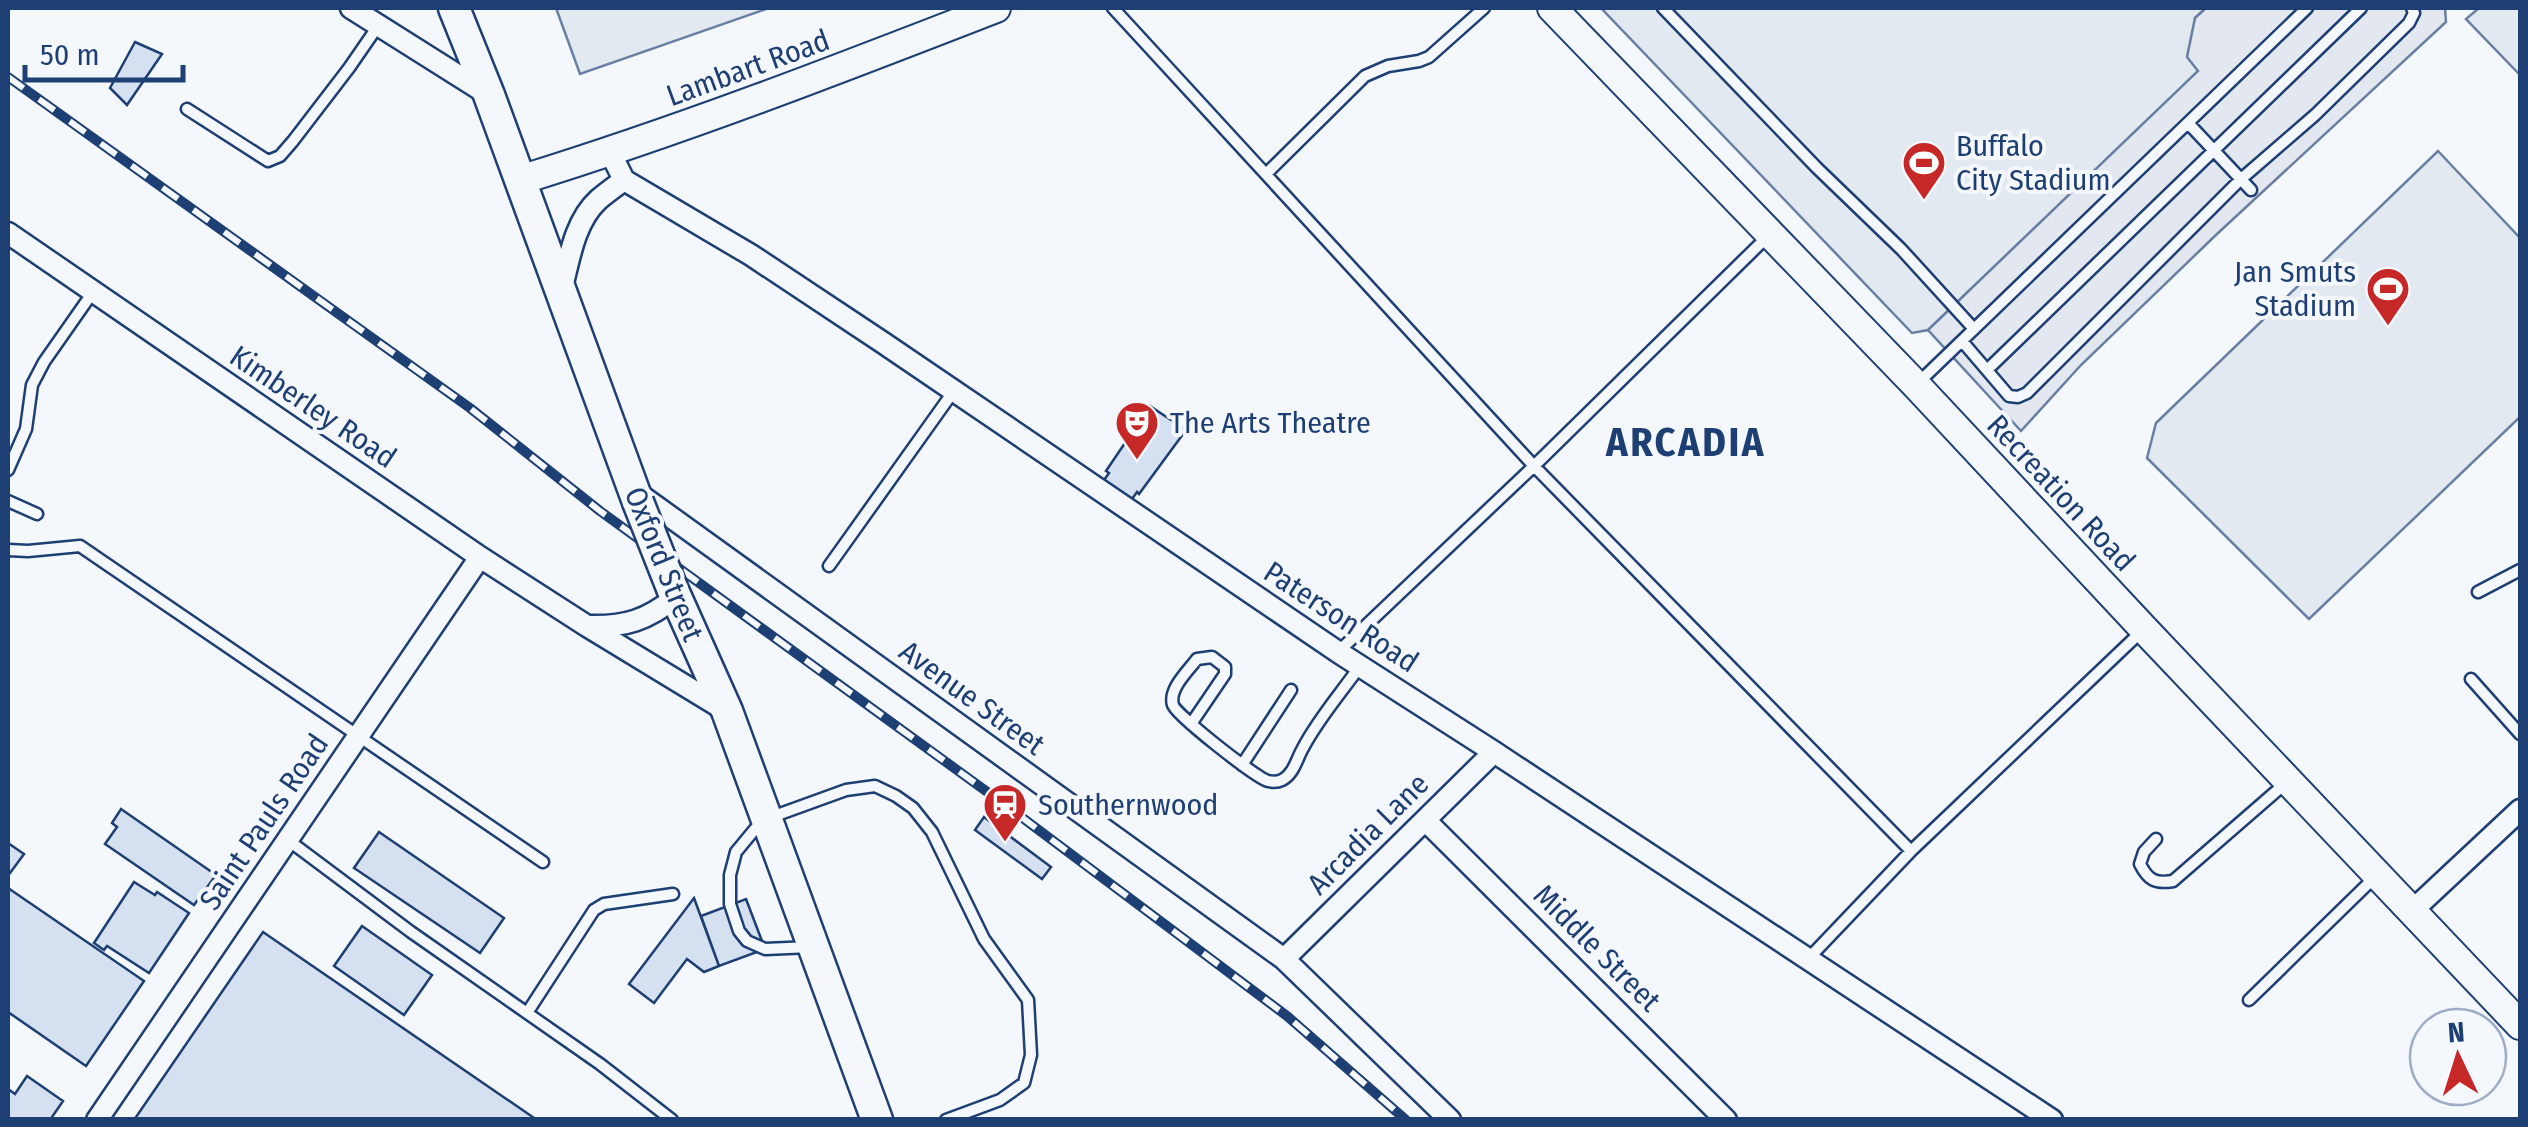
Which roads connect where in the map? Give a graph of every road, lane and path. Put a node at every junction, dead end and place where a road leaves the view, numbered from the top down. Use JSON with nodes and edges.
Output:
{"nodes":[{"id":1,"x":351,"y":8,"type":"edge"},
{"id":2,"x":454,"y":8,"type":"edge"},
{"id":3,"x":996,"y":8,"type":"edge"},
{"id":4,"x":1113,"y":8,"type":"edge"},
{"id":5,"x":1484,"y":8,"type":"edge"},
{"id":6,"x":1552,"y":8,"type":"edge"},
{"id":7,"x":1663,"y":8,"type":"edge"},
{"id":8,"x":2307,"y":8,"type":"edge"},
{"id":9,"x":2361,"y":8,"type":"edge"},
{"id":10,"x":2412,"y":8,"type":"edge"},
{"id":11,"x":378,"y":26,"type":"junction"},
{"id":12,"x":489,"y":95,"type":"junction"},
{"id":13,"x":188,"y":109,"type":"dead end"},
{"id":14,"x":2188,"y":123,"type":"junction"},
{"id":15,"x":2213,"y":148,"type":"junction"},
{"id":16,"x":610,"y":152,"type":"junction"},
{"id":17,"x":1266,"y":174,"type":"junction"},
{"id":18,"x":520,"y":180,"type":"junction"},
{"id":19,"x":624,"y":180,"type":"junction"},
{"id":20,"x":2240,"y":180,"type":"junction"},
{"id":21,"x":2251,"y":190,"type":"dead end"},
{"id":22,"x":8,"y":233,"type":"edge"},
{"id":23,"x":1771,"y":233,"type":"junction"},
{"id":24,"x":93,"y":292,"type":"junction"},
{"id":25,"x":560,"y":294,"type":"junction"},
{"id":26,"x":1974,"y":329,"type":"junction"},
{"id":27,"x":1962,"y":340,"type":"junction"},
{"id":28,"x":1987,"y":370,"type":"junction"},
{"id":29,"x":1916,"y":385,"type":"junction"},
{"id":30,"x":954,"y":391,"type":"junction"},
{"id":31,"x":1534,"y":466,"type":"junction"},
{"id":32,"x":8,"y":470,"type":"edge"},
{"id":33,"x":636,"y":496,"type":"junction"},
{"id":34,"x":8,"y":501,"type":"edge"},
{"id":35,"x":38,"y":514,"type":"dead end"},
{"id":36,"x":8,"y":550,"type":"edge"},
{"id":37,"x":480,"y":557,"type":"junction"},
{"id":38,"x":830,"y":566,"type":"dead end"},
{"id":39,"x":2520,"y":570,"type":"edge"},
{"id":40,"x":674,"y":592,"type":"junction"},
{"id":41,"x":2478,"y":592,"type":"dead end"},
{"id":42,"x":588,"y":626,"type":"junction"},
{"id":43,"x":2144,"y":629,"type":"junction"},
{"id":44,"x":1338,"y":652,"type":"junction"},
{"id":45,"x":1360,"y":666,"type":"junction"},
{"id":46,"x":2471,"y":679,"type":"dead end"},
{"id":47,"x":1291,"y":690,"type":"dead end"},
{"id":48,"x":727,"y":711,"type":"junction"},
{"id":49,"x":1192,"y":724,"type":"junction"},
{"id":50,"x":2520,"y":734,"type":"edge"},
{"id":51,"x":359,"y":736,"type":"junction"},
{"id":52,"x":1494,"y":752,"type":"junction"},
{"id":53,"x":1242,"y":765,"type":"junction"},
{"id":54,"x":2288,"y":780,"type":"junction"},
{"id":55,"x":2520,"y":810,"type":"edge"},
{"id":56,"x":766,"y":818,"type":"junction"},
{"id":57,"x":1425,"y":820,"type":"junction"},
{"id":58,"x":2156,"y":839,"type":"dead end"},
{"id":59,"x":288,"y":840,"type":"junction"},
{"id":60,"x":1911,"y":851,"type":"junction"},
{"id":61,"x":542,"y":862,"type":"dead end"},
{"id":62,"x":2378,"y":874,"type":"junction"},
{"id":63,"x":673,"y":894,"type":"dead end"},
{"id":64,"x":2413,"y":910,"type":"junction"},
{"id":65,"x":814,"y":947,"type":"junction"},
{"id":66,"x":1809,"y":958,"type":"junction"},
{"id":67,"x":1284,"y":959,"type":"junction"},
{"id":68,"x":2250,"y":1000,"type":"dead end"},
{"id":69,"x":527,"y":1013,"type":"junction"},
{"id":70,"x":2520,"y":1024,"type":"edge"},
{"id":71,"x":96,"y":1120,"type":"edge"},
{"id":72,"x":672,"y":1120,"type":"edge"},
{"id":73,"x":877,"y":1120,"type":"edge"},
{"id":74,"x":946,"y":1120,"type":"edge"},
{"id":75,"x":1450,"y":1120,"type":"edge"},
{"id":76,"x":1726,"y":1120,"type":"edge"},
{"id":77,"x":2052,"y":1120,"type":"edge"}],
"edges":[{"from":1,"to":11,"type":"street"},
{"from":2,"to":12,"type":"main road","name":"Oxford Street"},
{"from":3,"to":16,"type":"street","name":"Lambart Road"},
{"from":4,"to":17,"type":"lane"},
{"from":5,"to":17,"type":"lane"},
{"from":6,"to":23,"type":"street","name":"Recreation Road"},
{"from":7,"to":26,"type":"lane"},
{"from":8,"to":14,"type":"lane"},
{"from":9,"to":15,"type":"lane"},
{"from":10,"to":20,"type":"lane"},
{"from":11,"to":12,"type":"street"},
{"from":11,"to":13,"type":"lane"},
{"from":12,"to":18,"type":"main road","name":"Oxford Street"},
{"from":14,"to":15,"type":"lane"},
{"from":14,"to":26,"type":"lane"},
{"from":15,"to":20,"type":"lane"},
{"from":15,"to":28,"type":"lane"},
{"from":16,"to":18,"type":"street","name":"Lambart Road"},
{"from":16,"to":19,"type":"street"},
{"from":17,"to":31,"type":"lane"},
{"from":18,"to":25,"type":"main road","name":"Oxford Street"},
{"from":19,"to":25,"type":"street"},
{"from":19,"to":30,"type":"street","name":"Paterson Road"},
{"from":20,"to":21,"type":"lane"},
{"from":20,"to":28,"type":"lane"},
{"from":22,"to":24,"type":"street","name":"Kimberley Road"},
{"from":23,"to":29,"type":"street","name":"Recreation Road"},
{"from":23,"to":31,"type":"lane"},
{"from":24,"to":32,"type":"lane"},
{"from":24,"to":37,"type":"street","name":"Kimberley Road"},
{"from":25,"to":33,"type":"main road","name":"Oxford Street"},
{"from":26,"to":27,"type":"lane"},
{"from":27,"to":28,"type":"lane"},
{"from":27,"to":29,"type":"lane"},
{"from":29,"to":43,"type":"street","name":"Recreation Road"},
{"from":30,"to":38,"type":"lane"},
{"from":30,"to":44,"type":"street","name":"Paterson Road"},
{"from":31,"to":44,"type":"lane"},
{"from":31,"to":60,"type":"lane"},
{"from":33,"to":40,"type":"main road","name":"Oxford Street","bridge":true},
{"from":33,"to":67,"type":"street","name":"Avenue Street"},
{"from":34,"to":35,"type":"lane"},
{"from":36,"to":51,"type":"lane"},
{"from":37,"to":42,"type":"street","name":"Kimberley Road"},
{"from":37,"to":51,"type":"street","name":"Saint Pauls Road"},
{"from":39,"to":41,"type":"lane"},
{"from":40,"to":42,"type":"street"},
{"from":40,"to":48,"type":"main road","name":"Oxford Street"},
{"from":42,"to":48,"type":"street","name":"Kimberley Road"},
{"from":43,"to":54,"type":"street","name":"Recreation Road"},
{"from":43,"to":60,"type":"lane"},
{"from":44,"to":45,"type":"street","name":"Paterson Road"},
{"from":45,"to":52,"type":"street","name":"Paterson Road"},
{"from":45,"to":53,"type":"lane"},
{"from":46,"to":50,"type":"lane"},
{"from":47,"to":53,"type":"lane"},
{"from":48,"to":56,"type":"main road","name":"Oxford Street"},
{"from":49,"to":49,"type":"lane"},
{"from":49,"to":53,"type":"lane"},
{"from":51,"to":59,"type":"street","name":"Saint Pauls Road"},
{"from":51,"to":61,"type":"lane"},
{"from":52,"to":57,"type":"street","name":"Arcadia Lane"},
{"from":52,"to":66,"type":"street","name":"Paterson Road"},
{"from":54,"to":58,"type":"lane"},
{"from":54,"to":62,"type":"street","name":"Recreation Road"},
{"from":55,"to":64,"type":"street"},
{"from":56,"to":65,"type":"main road","name":"Oxford Street"},
{"from":56,"to":65,"type":"lane"},
{"from":56,"to":74,"type":"lane"},
{"from":57,"to":67,"type":"street","name":"Arcadia Lane"},
{"from":57,"to":76,"type":"street","name":"Middle Street"},
{"from":59,"to":69,"type":"lane"},
{"from":59,"to":71,"type":"street","name":"Saint Pauls Road"},
{"from":60,"to":66,"type":"lane"},
{"from":62,"to":64,"type":"street","name":"Recreation Road"},
{"from":62,"to":68,"type":"lane"},
{"from":63,"to":69,"type":"lane"},
{"from":64,"to":70,"type":"street","name":"Recreation Road"},
{"from":65,"to":73,"type":"main road","name":"Oxford Street"},
{"from":66,"to":77,"type":"street","name":"Paterson Road"},
{"from":67,"to":75,"type":"street","name":"Avenue Street"},
{"from":69,"to":72,"type":"lane"}]}
